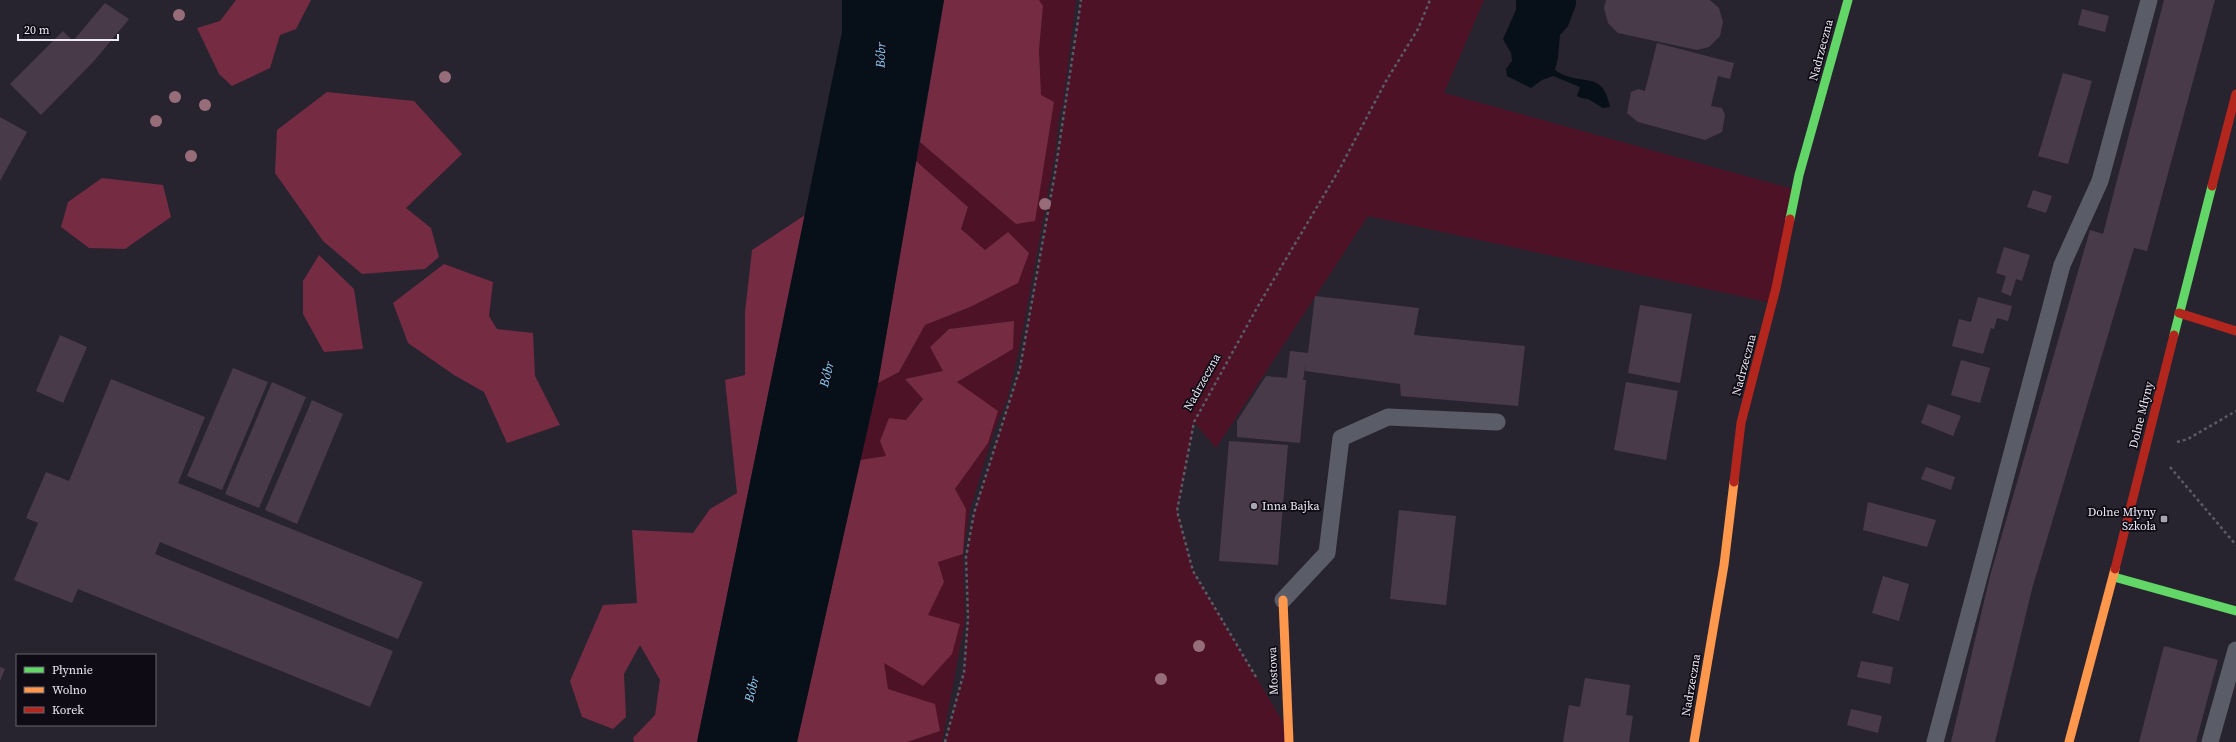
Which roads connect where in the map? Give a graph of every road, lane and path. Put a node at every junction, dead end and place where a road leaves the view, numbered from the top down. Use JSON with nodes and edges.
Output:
{"nodes":[{"id":1,"x":1081,"y":0,"type":"edge"},
{"id":2,"x":1430,"y":0,"type":"edge"},
{"id":3,"x":1848,"y":0,"type":"edge"},
{"id":4,"x":2149,"y":0,"type":"edge"},
{"id":5,"x":2236,"y":94,"type":"edge"},
{"id":6,"x":2179,"y":313,"type":"junction"},
{"id":7,"x":2236,"y":331,"type":"edge"},
{"id":8,"x":2236,"y":411,"type":"edge"},
{"id":9,"x":1497,"y":422,"type":"dead end"},
{"id":10,"x":2173,"y":444,"type":"dead end"},
{"id":11,"x":2168,"y":464,"type":"dead end"},
{"id":12,"x":2236,"y":545,"type":"edge"},
{"id":13,"x":2114,"y":577,"type":"junction"},
{"id":14,"x":1283,"y":600,"type":"joint"},
{"id":15,"x":2236,"y":611,"type":"edge"},
{"id":16,"x":2236,"y":650,"type":"edge"},
{"id":17,"x":1260,"y":683,"type":"dead end"},
{"id":18,"x":945,"y":742,"type":"edge"},
{"id":19,"x":1289,"y":742,"type":"edge"},
{"id":20,"x":1694,"y":742,"type":"edge"},
{"id":21,"x":1935,"y":742,"type":"edge"},
{"id":22,"x":2069,"y":742,"type":"edge"},
{"id":23,"x":2210,"y":742,"type":"edge"}],
"edges":[{"from":1,"to":18,"type":"path"},
{"from":2,"to":17,"type":"path","name":"Nadrzeczna"},
{"from":3,"to":20,"type":"street","name":"Nadrzeczna"},
{"from":4,"to":21,"type":"lane"},
{"from":5,"to":6,"type":"street","name":"Dolne Młyny"},
{"from":6,"to":7,"type":"street"},
{"from":6,"to":13,"type":"street","name":"Dolne Młyny"},
{"from":8,"to":10,"type":"path"},
{"from":9,"to":14,"type":"lane"},
{"from":11,"to":12,"type":"path"},
{"from":13,"to":15,"type":"street"},
{"from":13,"to":22,"type":"street","name":"Dolne Młyny"},
{"from":14,"to":19,"type":"street","name":"Mostowa"},
{"from":16,"to":23,"type":"lane"}]}
